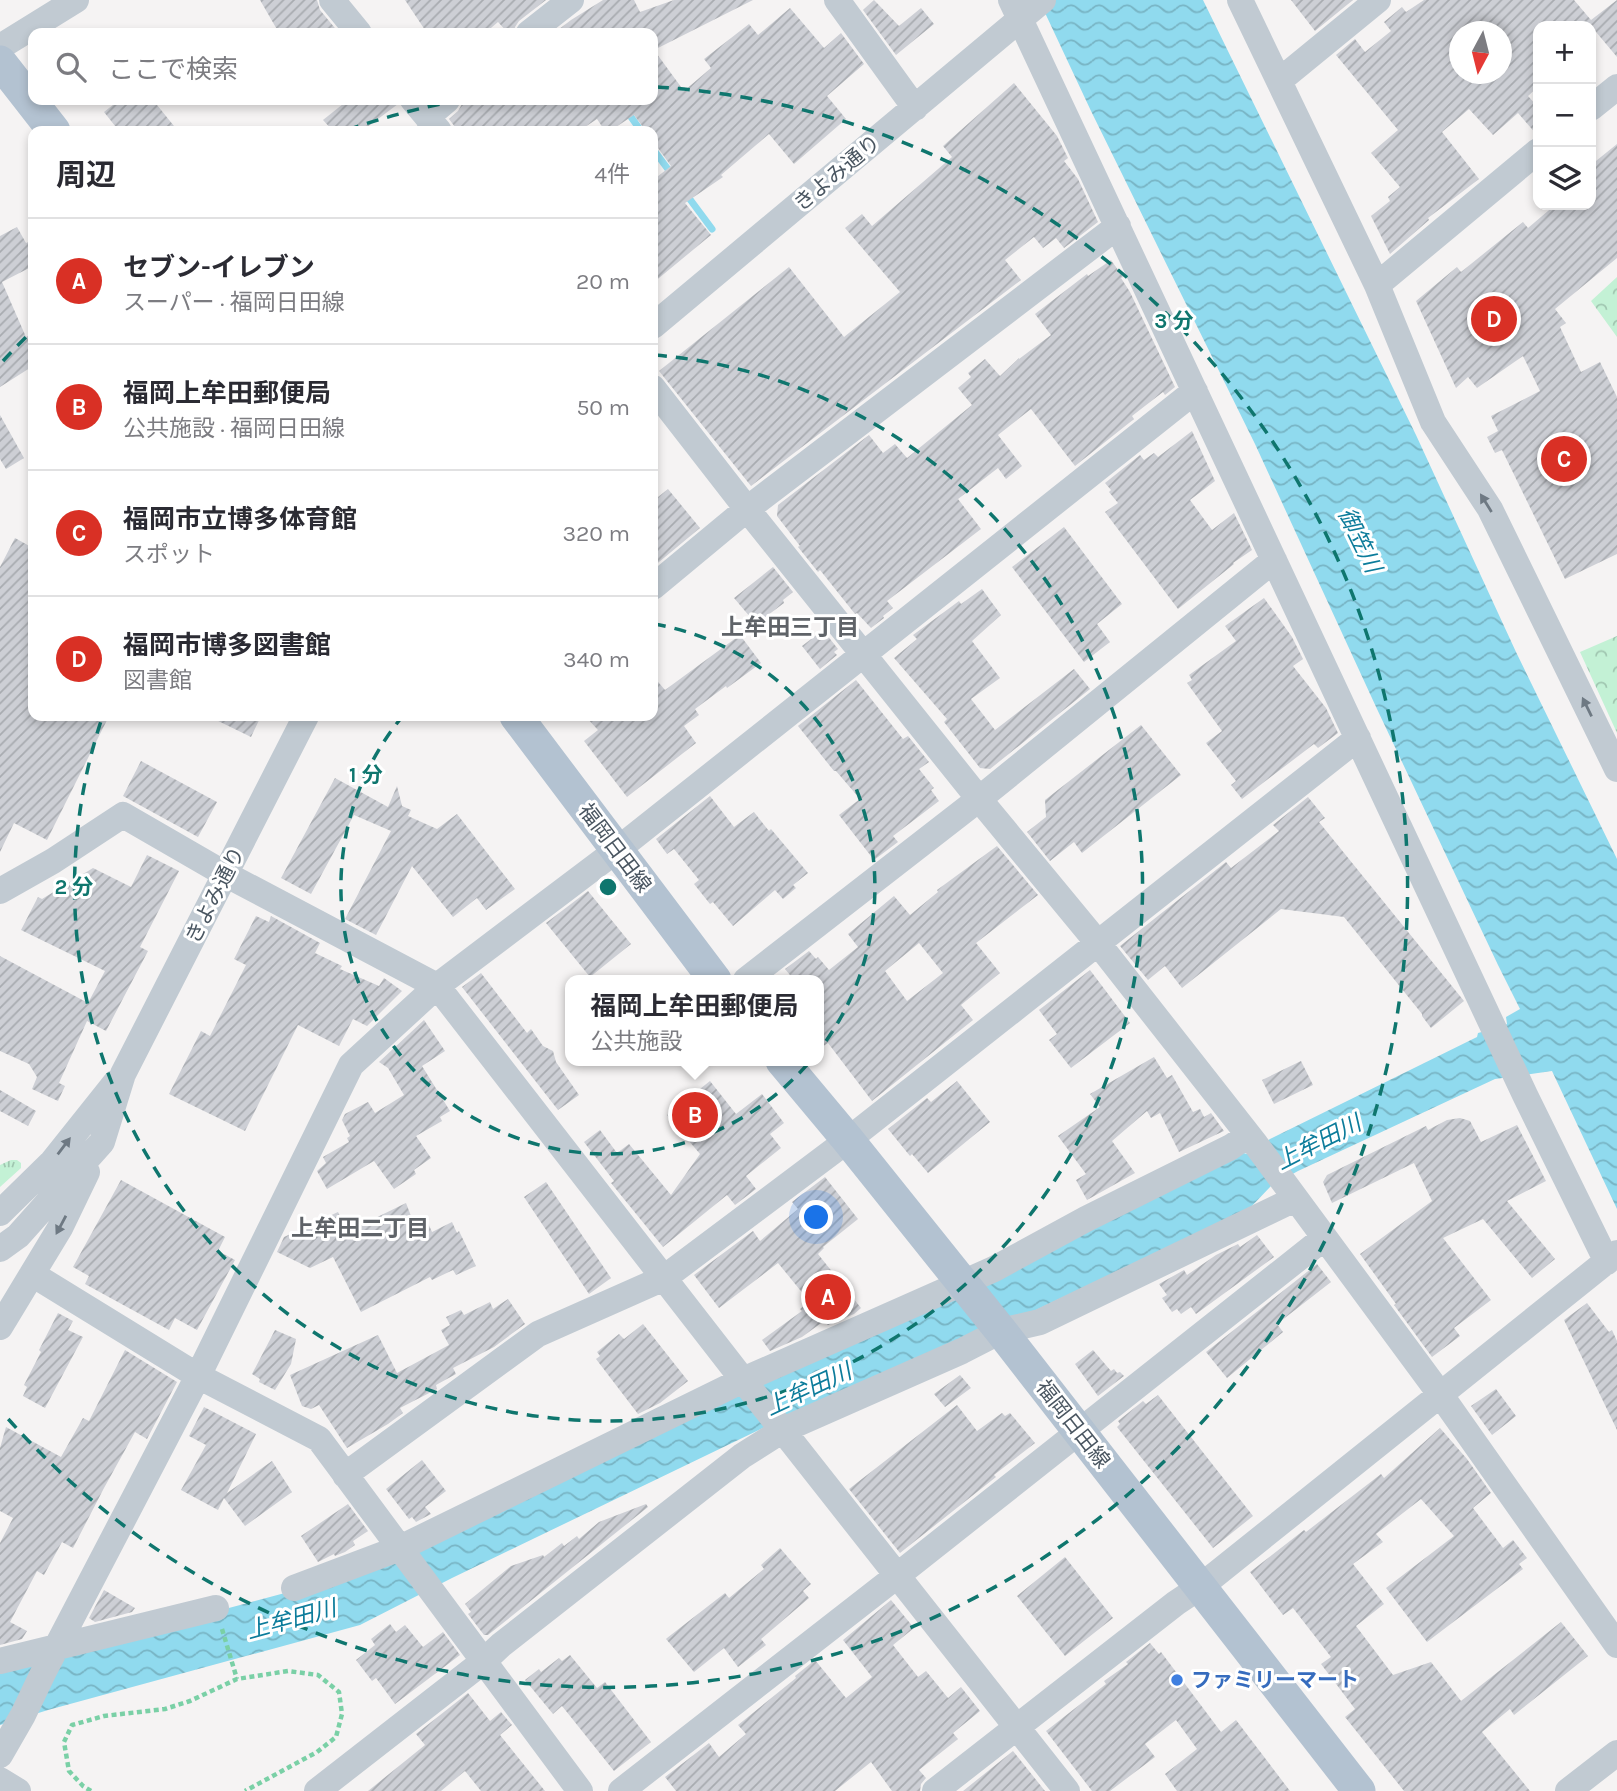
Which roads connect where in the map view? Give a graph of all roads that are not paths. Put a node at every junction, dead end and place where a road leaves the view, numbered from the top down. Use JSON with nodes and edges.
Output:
{"nodes":[{"id":1,"x":76,"y":0,"type":"edge"},
{"id":2,"x":332,"y":0,"type":"edge"},
{"id":3,"x":571,"y":0,"type":"edge"},
{"id":4,"x":837,"y":0,"type":"edge"},
{"id":5,"x":1043,"y":0,"type":"edge"},
{"id":6,"x":1240,"y":0,"type":"edge"},
{"id":7,"x":1378,"y":0,"type":"edge"},
{"id":8,"x":1016,"y":9,"type":"edge"},
{"id":9,"x":31,"y":28,"type":"edge"},
{"id":10,"x":355,"y":28,"type":"edge"},
{"id":11,"x":535,"y":28,"type":"edge"},
{"id":12,"x":28,"y":30,"type":"edge"},
{"id":13,"x":0,"y":47,"type":"edge"},
{"id":14,"x":0,"y":62,"type":"edge"},
{"id":15,"x":1279,"y":81,"type":"junction"},
{"id":16,"x":28,"y":98,"type":"edge"},
{"id":17,"x":34,"y":105,"type":"edge"},
{"id":18,"x":440,"y":105,"type":"edge"},
{"id":19,"x":915,"y":108,"type":"junction"},
{"id":20,"x":426,"y":116,"type":"edge"},
{"id":21,"x":50,"y":126,"type":"edge"},
{"id":22,"x":1533,"y":156,"type":"edge"},
{"id":23,"x":1118,"y":226,"type":"junction"},
{"id":24,"x":1377,"y":285,"type":"junction"},
{"id":25,"x":658,"y":322,"type":"edge"},
{"id":26,"x":1195,"y":391,"type":"junction"},
{"id":27,"x":658,"y":394,"type":"edge"},
{"id":28,"x":747,"y":509,"type":"junction"},
{"id":29,"x":1274,"y":560,"type":"junction"},
{"id":30,"x":658,"y":583,"type":"edge"},
{"id":31,"x":864,"y":655,"type":"junction"},
{"id":32,"x":303,"y":721,"type":"edge"},
{"id":33,"x":520,"y":721,"type":"edge"},
{"id":34,"x":1358,"y":738,"type":"junction"},
{"id":35,"x":1617,"y":769,"type":"edge"},
{"id":36,"x":979,"y":799,"type":"junction"},
{"id":37,"x":617,"y":849,"type":"junction"},
{"id":38,"x":225,"y":874,"type":"junction"},
{"id":39,"x":0,"y":891,"type":"edge"},
{"id":40,"x":1097,"y":943,"type":"junction"},
{"id":41,"x":711,"y":975,"type":"edge"},
{"id":42,"x":752,"y":975,"type":"edge"},
{"id":43,"x":438,"y":986,"type":"junction"},
{"id":44,"x":786,"y":1066,"type":"edge"},
{"id":45,"x":123,"y":1074,"type":"junction"},
{"id":46,"x":1251,"y":1139,"type":"junction"},
{"id":47,"x":848,"y":1140,"type":"junction"},
{"id":48,"x":102,"y":1142,"type":"junction"},
{"id":49,"x":1290,"y":1192,"type":"junction"},
{"id":50,"x":0,"y":1213,"type":"edge"},
{"id":51,"x":1324,"y":1238,"type":"junction"},
{"id":52,"x":0,"y":1249,"type":"edge"},
{"id":53,"x":1613,"y":1256,"type":"edge"},
{"id":54,"x":32,"y":1274,"type":"junction"},
{"id":55,"x":664,"y":1278,"type":"junction"},
{"id":56,"x":964,"y":1285,"type":"junction"},
{"id":57,"x":0,"y":1326,"type":"edge"},
{"id":58,"x":996,"y":1326,"type":"junction"},
{"id":59,"x":198,"y":1376,"type":"junction"},
{"id":60,"x":746,"y":1383,"type":"junction"},
{"id":61,"x":1440,"y":1394,"type":"junction"},
{"id":62,"x":778,"y":1423,"type":"junction"},
{"id":63,"x":1079,"y":1432,"type":"junction"},
{"id":64,"x":345,"y":1475,"type":"junction"},
{"id":65,"x":402,"y":1551,"type":"junction"},
{"id":66,"x":898,"y":1575,"type":"junction"},
{"id":67,"x":1200,"y":1587,"type":"junction"},
{"id":68,"x":294,"y":1588,"type":"dead end"},
{"id":69,"x":219,"y":1618,"type":"road end"},
{"id":70,"x":1617,"y":1645,"type":"edge"},
{"id":71,"x":50,"y":1659,"type":"junction"},
{"id":72,"x":0,"y":1661,"type":"edge"},
{"id":73,"x":484,"y":1661,"type":"junction"},
{"id":74,"x":1017,"y":1727,"type":"junction"},
{"id":75,"x":1617,"y":1753,"type":"edge"},
{"id":76,"x":0,"y":1755,"type":"edge"},
{"id":77,"x":0,"y":1780,"type":"edge"},
{"id":78,"x":18,"y":1791,"type":"edge"},
{"id":79,"x":317,"y":1791,"type":"edge"},
{"id":80,"x":580,"y":1791,"type":"edge"},
{"id":81,"x":621,"y":1791,"type":"edge"},
{"id":82,"x":935,"y":1791,"type":"edge"},
{"id":83,"x":1066,"y":1791,"type":"edge"},
{"id":84,"x":1359,"y":1791,"type":"edge"},
{"id":85,"x":1568,"y":1791,"type":"edge"}],
"edges":[{"from":1,"to":9,"type":"street"},
{"from":2,"to":10,"type":"street"},
{"from":3,"to":11,"type":"street"},
{"from":4,"to":19,"type":"street"},
{"from":5,"to":8,"type":"street","name":"きよみ通り"},
{"from":6,"to":15,"type":"street"},
{"from":7,"to":15,"type":"street"},
{"from":8,"to":19,"type":"street","name":"きよみ通り"},
{"from":8,"to":23,"type":"street"},
{"from":12,"to":13,"type":"street"},
{"from":14,"to":16,"type":"main road"},
{"from":15,"to":24,"type":"street"},
{"from":17,"to":21,"type":"main road"},
{"from":18,"to":20,"type":"street"},
{"from":19,"to":25,"type":"street","name":"きよみ通り"},
{"from":22,"to":24,"type":"street"},
{"from":23,"to":26,"type":"street"},
{"from":23,"to":28,"type":"street"},
{"from":35,"to":24,"type":"street","one_way":true},
{"from":26,"to":29,"type":"street"},
{"from":26,"to":31,"type":"street"},
{"from":27,"to":28,"type":"street"},
{"from":28,"to":30,"type":"street"},
{"from":28,"to":31,"type":"street"},
{"from":29,"to":34,"type":"street"},
{"from":29,"to":36,"type":"street"},
{"from":31,"to":36,"type":"street"},
{"from":31,"to":37,"type":"street"},
{"from":32,"to":38,"type":"street","name":"きよみ通り"},
{"from":33,"to":37,"type":"main road","name":"福岡日田線"},
{"from":34,"to":40,"type":"street"},
{"from":34,"to":53,"type":"street"},
{"from":36,"to":40,"type":"street"},
{"from":36,"to":42,"type":"street"},
{"from":37,"to":41,"type":"main road","name":"福岡日田線"},
{"from":37,"to":43,"type":"street"},
{"from":38,"to":39,"type":"street"},
{"from":38,"to":43,"type":"street"},
{"from":38,"to":45,"type":"street","name":"きよみ通り"},
{"from":40,"to":46,"type":"street"},
{"from":40,"to":47,"type":"street"},
{"from":43,"to":55,"type":"street"},
{"from":43,"to":59,"type":"street"},
{"from":44,"to":47,"type":"main road","name":"福岡日田線"},
{"from":45,"to":48,"type":"street","name":"きよみ通り"},
{"from":50,"to":45,"type":"street","name":"きよみ通り","one_way":true},
{"from":46,"to":49,"type":"street"},
{"from":46,"to":56,"type":"street"},
{"from":47,"to":55,"type":"street"},
{"from":47,"to":56,"type":"main road","name":"福岡日田線"},
{"from":48,"to":52,"type":"street","name":"きよみ通り"},
{"from":48,"to":54,"type":"street","one_way":true},
{"from":49,"to":51,"type":"street"},
{"from":49,"to":58,"type":"street"},
{"from":51,"to":61,"type":"street"},
{"from":51,"to":63,"type":"street"},
{"from":53,"to":61,"type":"street"},
{"from":54,"to":57,"type":"street"},
{"from":54,"to":59,"type":"street"},
{"from":55,"to":60,"type":"street"},
{"from":55,"to":64,"type":"street"},
{"from":56,"to":58,"type":"main road","name":"福岡日田線"},
{"from":56,"to":60,"type":"street"},
{"from":58,"to":62,"type":"street"},
{"from":58,"to":63,"type":"main road","name":"福岡日田線"},
{"from":59,"to":64,"type":"street"},
{"from":59,"to":71,"type":"street"},
{"from":60,"to":62,"type":"street"},
{"from":60,"to":65,"type":"street"},
{"from":61,"to":67,"type":"street"},
{"from":61,"to":70,"type":"street"},
{"from":62,"to":66,"type":"street"},
{"from":62,"to":73,"type":"street"},
{"from":63,"to":66,"type":"street"},
{"from":63,"to":67,"type":"main road","name":"福岡日田線"},
{"from":64,"to":65,"type":"street"},
{"from":65,"to":68,"type":"street"},
{"from":65,"to":73,"type":"street"},
{"from":66,"to":74,"type":"street"},
{"from":66,"to":81,"type":"street"},
{"from":67,"to":74,"type":"street"},
{"from":67,"to":84,"type":"main road","name":"福岡日田線"},
{"from":69,"to":71,"type":"street"},
{"from":71,"to":72,"type":"street"},
{"from":71,"to":76,"type":"street"},
{"from":73,"to":79,"type":"street"},
{"from":73,"to":80,"type":"street"},
{"from":74,"to":82,"type":"street"},
{"from":74,"to":83,"type":"street"},
{"from":75,"to":85,"type":"street"},
{"from":77,"to":78,"type":"street"}]}
